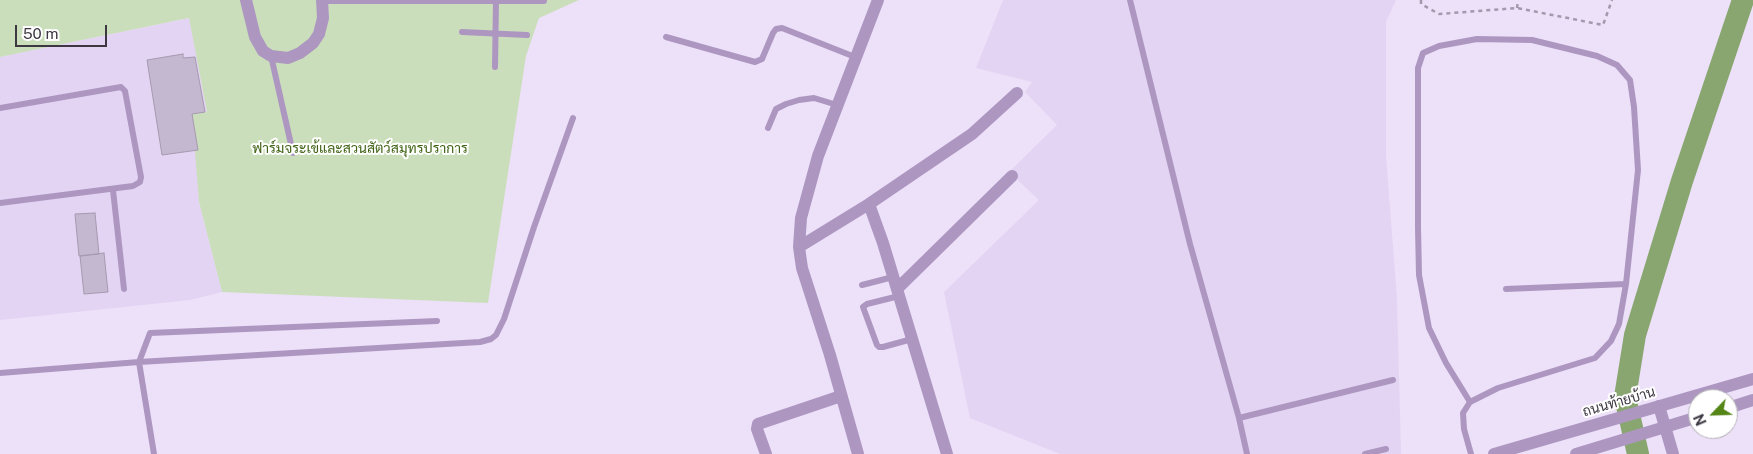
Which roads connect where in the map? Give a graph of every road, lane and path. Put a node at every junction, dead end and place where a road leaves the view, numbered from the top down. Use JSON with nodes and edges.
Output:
{"nodes":[{"id":1,"x":246,"y":0,"type":"edge"},
{"id":2,"x":322,"y":0,"type":"edge"},
{"id":3,"x":544,"y":0,"type":"edge"},
{"id":4,"x":878,"y":0,"type":"edge"},
{"id":5,"x":1130,"y":0,"type":"edge"},
{"id":6,"x":1421,"y":0,"type":"edge"},
{"id":7,"x":1518,"y":0,"type":"edge"},
{"id":8,"x":1612,"y":0,"type":"edge"},
{"id":9,"x":460,"y":1,"type":"edge"},
{"id":10,"x":496,"y":1,"type":"edge"},
{"id":11,"x":528,"y":1,"type":"edge"},
{"id":12,"x":1517,"y":8,"type":"junction"},
{"id":13,"x":462,"y":32,"type":"dead end"},
{"id":14,"x":496,"y":33,"type":"junction"},
{"id":15,"x":527,"y":35,"type":"dead end"},
{"id":16,"x":666,"y":37,"type":"dead end"},
{"id":17,"x":271,"y":56,"type":"junction"},
{"id":18,"x":855,"y":57,"type":"junction"},
{"id":19,"x":495,"y":67,"type":"dead end"},
{"id":20,"x":1017,"y":93,"type":"dead end"},
{"id":21,"x":837,"y":105,"type":"junction"},
{"id":22,"x":0,"y":108,"type":"edge"},
{"id":23,"x":573,"y":118,"type":"dead end"},
{"id":24,"x":768,"y":128,"type":"dead end"},
{"id":25,"x":293,"y":153,"type":"dead end"},
{"id":26,"x":1012,"y":176,"type":"dead end"},
{"id":27,"x":113,"y":190,"type":"junction"},
{"id":28,"x":0,"y":203,"type":"edge"},
{"id":29,"x":869,"y":204,"type":"junction"},
{"id":30,"x":799,"y":247,"type":"junction"},
{"id":31,"x":1626,"y":284,"type":"junction"},
{"id":32,"x":862,"y":285,"type":"dead end"},
{"id":33,"x":896,"y":287,"type":"junction"},
{"id":34,"x":124,"y":289,"type":"dead end"},
{"id":35,"x":1506,"y":289,"type":"dead end"},
{"id":36,"x":437,"y":321,"type":"dead end"},
{"id":37,"x":912,"y":339,"type":"junction"},
{"id":38,"x":139,"y":362,"type":"junction"},
{"id":39,"x":0,"y":373,"type":"edge"},
{"id":40,"x":1753,"y":378,"type":"edge"},
{"id":41,"x":1393,"y":380,"type":"dead end"},
{"id":42,"x":841,"y":396,"type":"junction"},
{"id":43,"x":1753,"y":400,"type":"edge"},
{"id":44,"x":1470,"y":402,"type":"junction"},
{"id":45,"x":1738,"y":405,"type":"edge"},
{"id":46,"x":1659,"y":406,"type":"junction"},
{"id":47,"x":1238,"y":418,"type":"junction"},
{"id":48,"x":1688,"y":420,"type":"edge"},
{"id":49,"x":1608,"y":421,"type":"junction"},
{"id":50,"x":1666,"y":427,"type":"junction"},
{"id":51,"x":1612,"y":443,"type":"junction"},
{"id":52,"x":1386,"y":449,"type":"dead end"},
{"id":53,"x":1500,"y":453,"type":"edge"},
{"id":54,"x":154,"y":454,"type":"edge"},
{"id":55,"x":766,"y":454,"type":"edge"},
{"id":56,"x":858,"y":454,"type":"edge"},
{"id":57,"x":947,"y":454,"type":"edge"},
{"id":58,"x":1247,"y":454,"type":"edge"},
{"id":59,"x":1365,"y":454,"type":"edge"},
{"id":60,"x":1471,"y":454,"type":"edge"},
{"id":61,"x":1576,"y":454,"type":"edge"},
{"id":62,"x":1673,"y":454,"type":"edge"}],
"edges":[{"from":1,"to":17,"type":"street"},
{"from":2,"to":9,"type":"lane"},
{"from":2,"to":17,"type":"street"},
{"from":3,"to":11,"type":"lane"},
{"from":4,"to":18,"type":"street"},
{"from":5,"to":47,"type":"lane"},
{"from":6,"to":12,"type":"path"},
{"from":7,"to":12,"type":"path"},
{"from":8,"to":12,"type":"path"},
{"from":9,"to":10,"type":"lane"},
{"from":10,"to":11,"type":"lane"},
{"from":10,"to":14,"type":"lane"},
{"from":13,"to":14,"type":"lane"},
{"from":14,"to":15,"type":"lane"},
{"from":14,"to":19,"type":"lane"},
{"from":16,"to":18,"type":"lane"},
{"from":17,"to":25,"type":"lane"},
{"from":18,"to":21,"type":"street"},
{"from":20,"to":29,"type":"street"},
{"from":21,"to":24,"type":"lane"},
{"from":21,"to":30,"type":"street"},
{"from":22,"to":27,"type":"lane"},
{"from":23,"to":38,"type":"lane"},
{"from":26,"to":33,"type":"street"},
{"from":27,"to":28,"type":"lane"},
{"from":27,"to":34,"type":"lane"},
{"from":29,"to":30,"type":"street"},
{"from":29,"to":33,"type":"street"},
{"from":30,"to":42,"type":"street"},
{"from":31,"to":35,"type":"lane"},
{"from":31,"to":44,"type":"lane"},
{"from":31,"to":44,"type":"lane"},
{"from":32,"to":33,"type":"lane"},
{"from":33,"to":37,"type":"street"},
{"from":33,"to":37,"type":"lane"},
{"from":36,"to":38,"type":"lane"},
{"from":37,"to":57,"type":"street"},
{"from":38,"to":39,"type":"lane"},
{"from":38,"to":54,"type":"lane"},
{"from":40,"to":46,"type":"street","name":"ถนนท้ายบ้าน"},
{"from":41,"to":47,"type":"lane"},
{"from":42,"to":55,"type":"street"},
{"from":42,"to":56,"type":"street"},
{"from":43,"to":45,"type":"street"},
{"from":44,"to":60,"type":"lane"},
{"from":46,"to":49,"type":"street","name":"ถนนท้ายบ้าน"},
{"from":46,"to":50,"type":"street"},
{"from":47,"to":58,"type":"lane"},
{"from":48,"to":50,"type":"street"},
{"from":49,"to":51,"type":"street"},
{"from":49,"to":53,"type":"street","name":"ถนนท้ายบ้าน"},
{"from":50,"to":51,"type":"street"},
{"from":50,"to":62,"type":"street"},
{"from":51,"to":61,"type":"street"},
{"from":52,"to":59,"type":"lane"}]}
